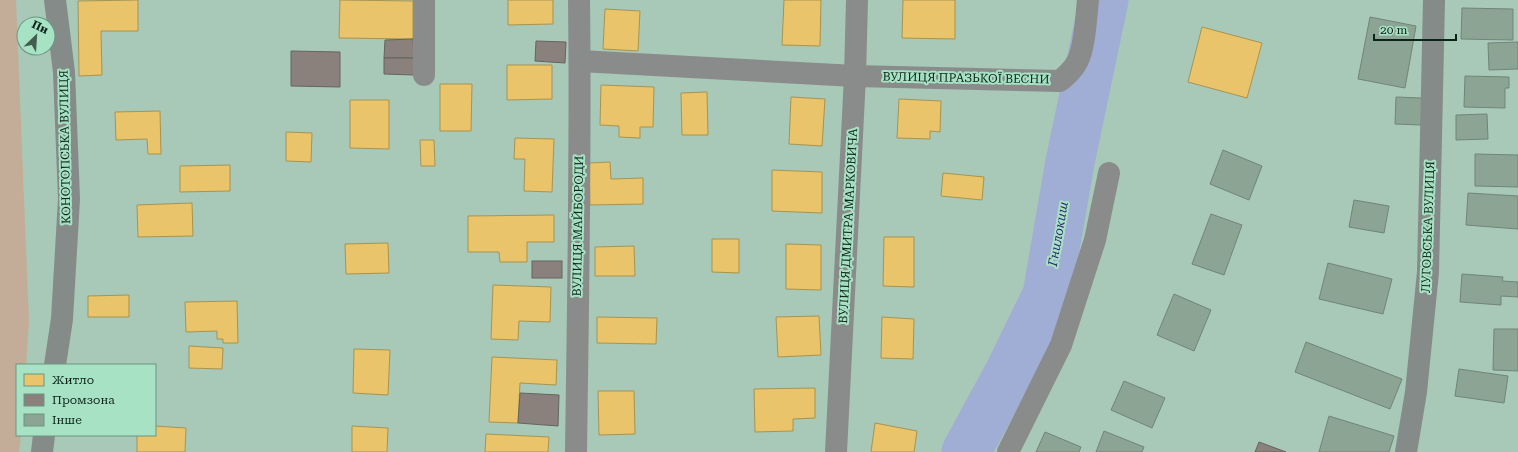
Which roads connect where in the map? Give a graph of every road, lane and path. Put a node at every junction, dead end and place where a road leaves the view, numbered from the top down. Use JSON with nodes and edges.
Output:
{"nodes":[{"id":1,"x":55,"y":0,"type":"edge"},
{"id":2,"x":424,"y":0,"type":"edge"},
{"id":3,"x":579,"y":0,"type":"edge"},
{"id":4,"x":857,"y":0,"type":"edge"},
{"id":5,"x":1088,"y":0,"type":"edge"},
{"id":6,"x":1434,"y":0,"type":"edge"},
{"id":7,"x":580,"y":61,"type":"junction"},
{"id":8,"x":424,"y":75,"type":"dead end"},
{"id":9,"x":855,"y":76,"type":"junction"},
{"id":10,"x":1109,"y":173,"type":"dead end"},
{"id":11,"x":55,"y":364,"type":"edge"},
{"id":12,"x":44,"y":436,"type":"edge"},
{"id":13,"x":42,"y":452,"type":"edge"},
{"id":14,"x":576,"y":452,"type":"edge"},
{"id":15,"x":836,"y":452,"type":"edge"},
{"id":16,"x":1008,"y":452,"type":"edge"},
{"id":17,"x":1406,"y":452,"type":"edge"}],
"edges":[{"from":1,"to":11,"type":"street","name":"КОНОТОПСЬКА ВУЛИЦЯ"},
{"from":2,"to":8,"type":"street"},
{"from":3,"to":7,"type":"street","name":"ВУЛИЦЯ МАЙБОРОДИ"},
{"from":4,"to":9,"type":"street","name":"ВУЛИЦЯ ДМИТРА МАРКОВИЧА"},
{"from":5,"to":9,"type":"street","name":"ВУЛИЦЯ ПРАЗЬКОЇ ВЕСНИ"},
{"from":6,"to":17,"type":"street","name":"ЛУГОВСЬКА ВУЛИЦЯ"},
{"from":7,"to":9,"type":"street","name":"ВУЛИЦЯ ПРАЗЬКОЇ ВЕСНИ"},
{"from":7,"to":14,"type":"street","name":"ВУЛИЦЯ МАЙБОРОДИ"},
{"from":9,"to":15,"type":"street","name":"ВУЛИЦЯ ДМИТРА МАРКОВИЧА"},
{"from":10,"to":16,"type":"street"},
{"from":12,"to":13,"type":"street"}]}
